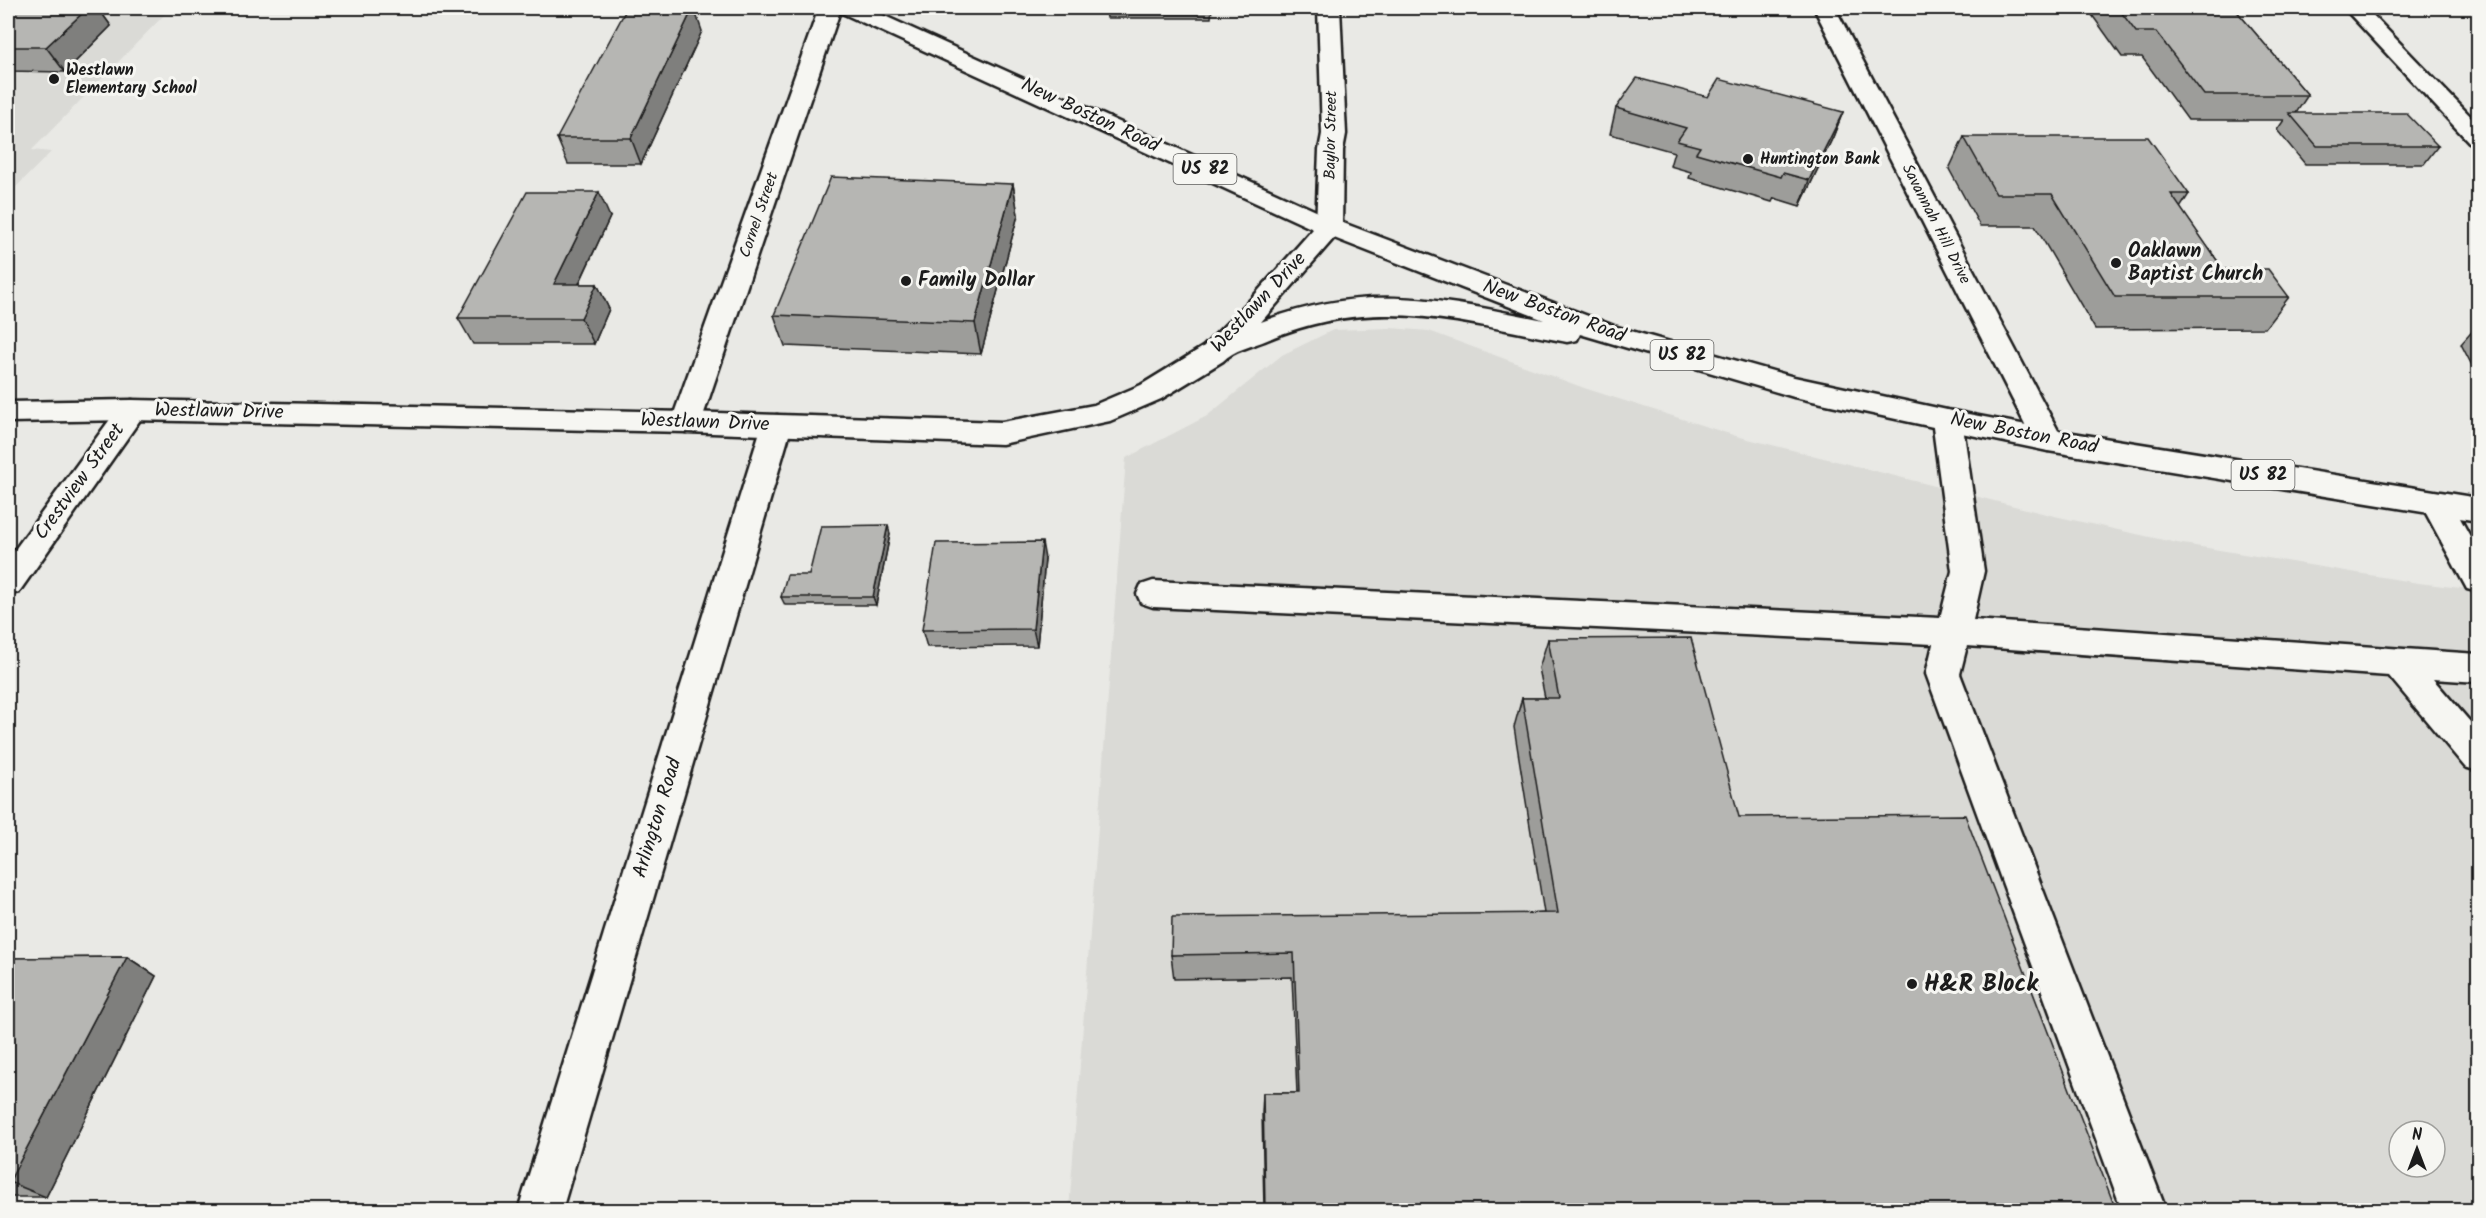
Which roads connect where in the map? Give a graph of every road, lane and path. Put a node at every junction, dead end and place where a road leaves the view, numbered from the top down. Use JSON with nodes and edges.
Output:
{"nodes":[{"id":1,"x":830,"y":8,"type":"edge"},
{"id":2,"x":850,"y":8,"type":"edge"},
{"id":3,"x":1329,"y":8,"type":"edge"},
{"id":4,"x":1824,"y":8,"type":"edge"},
{"id":5,"x":2354,"y":8,"type":"edge"},
{"id":6,"x":2478,"y":137,"type":"edge"},
{"id":7,"x":1329,"y":227,"type":"junction"},
{"id":8,"x":1653,"y":347,"type":"junction"},
{"id":9,"x":1214,"y":354,"type":"junction"},
{"id":10,"x":132,"y":410,"type":"junction"},
{"id":11,"x":8,"y":412,"type":"edge"},
{"id":12,"x":1947,"y":420,"type":"junction"},
{"id":13,"x":686,"y":422,"type":"junction"},
{"id":14,"x":777,"y":425,"type":"junction"},
{"id":15,"x":2048,"y":440,"type":"junction"},
{"id":16,"x":2437,"y":504,"type":"junction"},
{"id":17,"x":2478,"y":510,"type":"edge"},
{"id":18,"x":2478,"y":580,"type":"edge"},
{"id":19,"x":8,"y":583,"type":"edge"},
{"id":20,"x":1153,"y":594,"type":"dead end"},
{"id":21,"x":1953,"y":632,"type":"junction"},
{"id":22,"x":2398,"y":663,"type":"junction"},
{"id":23,"x":2478,"y":668,"type":"edge"},
{"id":24,"x":2478,"y":756,"type":"edge"},
{"id":25,"x":540,"y":1210,"type":"edge"},
{"id":26,"x":2144,"y":1210,"type":"edge"}],
"edges":[{"from":1,"to":13,"type":"main road","name":"Cornel Street"},
{"from":2,"to":7,"type":"main road","name":"New Boston Road","number":"US 82"},
{"from":3,"to":7,"type":"main road","name":"Baylor Street"},
{"from":4,"to":15,"type":"main road","name":"Savannah Hill Drive"},
{"from":5,"to":6,"type":"main road"},
{"from":7,"to":8,"type":"main road","name":"New Boston Road","number":"US 82"},
{"from":7,"to":9,"type":"main road","name":"Westlawn Drive"},
{"from":8,"to":9,"type":"main road"},
{"from":8,"to":12,"type":"main road","name":"New Boston Road","number":"US 82"},
{"from":9,"to":14,"type":"main road","name":"Westlawn Drive"},
{"from":10,"to":11,"type":"main road","name":"Westlawn Drive"},
{"from":10,"to":13,"type":"main road","name":"Westlawn Drive"},
{"from":10,"to":19,"type":"main road","name":"Crestview Street"},
{"from":12,"to":15,"type":"main road","name":"New Boston Road","number":"US 82"},
{"from":12,"to":21,"type":"main road"},
{"from":13,"to":14,"type":"main road","name":"Westlawn Drive"},
{"from":14,"to":25,"type":"main road","name":"Arlington Road"},
{"from":15,"to":16,"type":"main road","name":"New Boston Road","number":"US 82"},
{"from":16,"to":17,"type":"main road","name":"New Boston Road","number":"US 82"},
{"from":16,"to":18,"type":"main road"},
{"from":20,"to":21,"type":"main road"},
{"from":21,"to":22,"type":"main road"},
{"from":21,"to":26,"type":"main road"},
{"from":22,"to":23,"type":"main road"},
{"from":22,"to":24,"type":"main road"}]}
